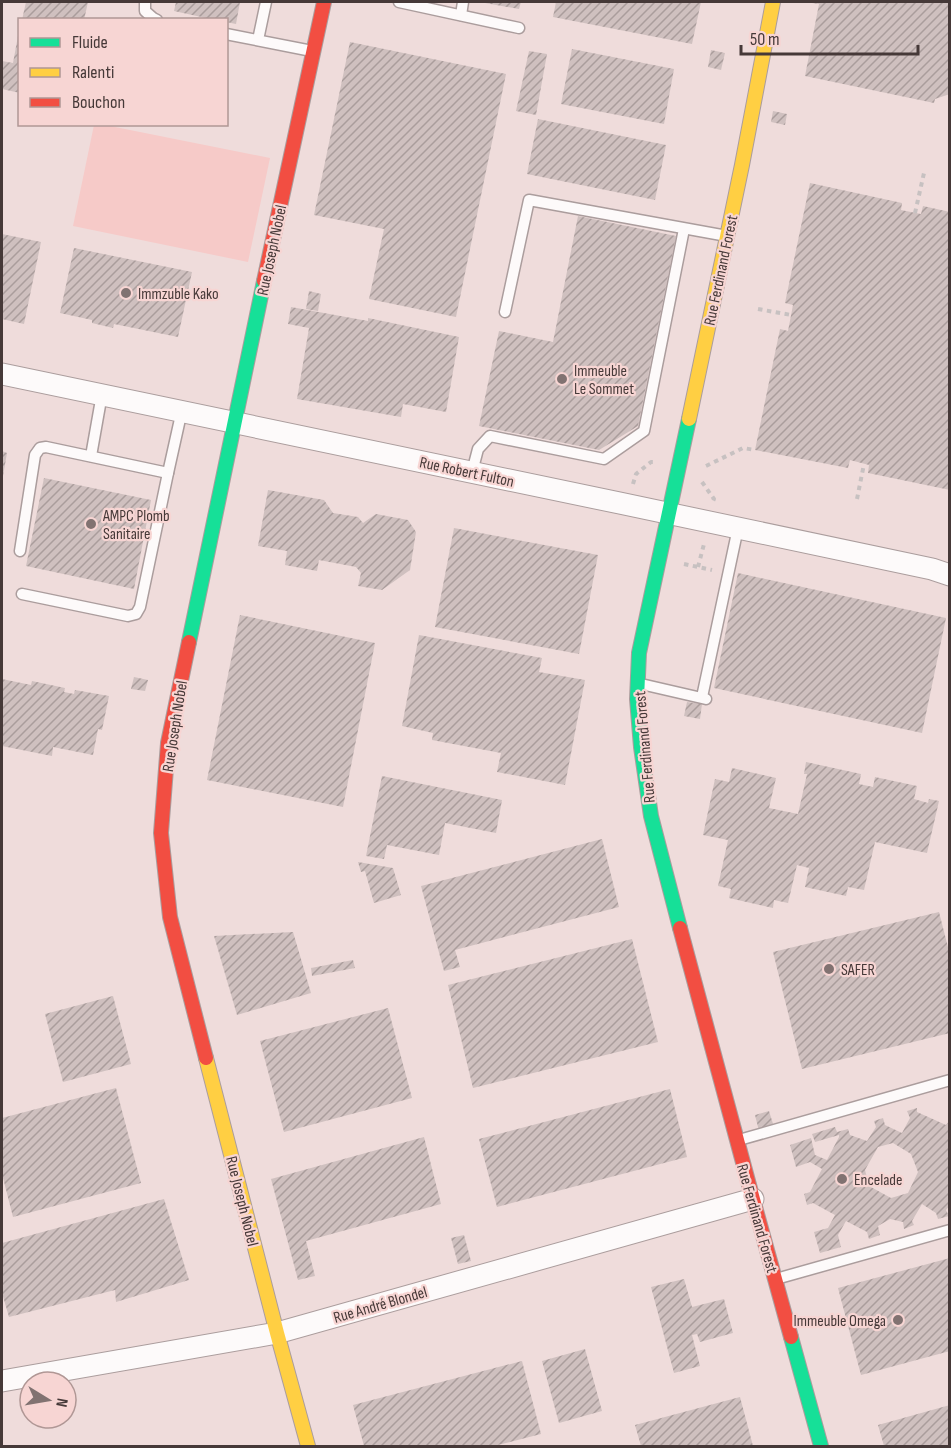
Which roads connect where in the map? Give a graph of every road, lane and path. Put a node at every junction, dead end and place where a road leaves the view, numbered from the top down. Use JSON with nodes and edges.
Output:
{"nodes":[{"id":1,"x":145,"y":2,"type":"edge"},
{"id":2,"x":266,"y":2,"type":"edge"},
{"id":3,"x":324,"y":2,"type":"edge"},
{"id":4,"x":399,"y":2,"type":"edge"},
{"id":5,"x":463,"y":2,"type":"edge"},
{"id":6,"x":773,"y":2,"type":"edge"},
{"id":7,"x":461,"y":15,"type":"junction"},
{"id":8,"x":153,"y":18,"type":"edge"},
{"id":9,"x":519,"y":28,"type":"dead end"},
{"id":10,"x":228,"y":34,"type":"edge"},
{"id":11,"x":258,"y":40,"type":"junction"},
{"id":12,"x":314,"y":51,"type":"junction"},
{"id":13,"x":924,"y":173,"type":"dead end"},
{"id":14,"x":915,"y":213,"type":"dead end"},
{"id":15,"x":684,"y":228,"type":"junction"},
{"id":16,"x":727,"y":236,"type":"junction"},
{"id":17,"x":758,"y":309,"type":"dead end"},
{"id":18,"x":505,"y":312,"type":"dead end"},
{"id":19,"x":791,"y":315,"type":"dead end"},
{"id":20,"x":2,"y":374,"type":"edge"},
{"id":21,"x":102,"y":394,"type":"junction"},
{"id":22,"x":182,"y":410,"type":"junction"},
{"id":23,"x":235,"y":421,"type":"junction"},
{"id":24,"x":91,"y":456,"type":"junction"},
{"id":25,"x":864,"y":464,"type":"dead end"},
{"id":26,"x":472,"y":472,"type":"junction"},
{"id":27,"x":168,"y":473,"type":"junction"},
{"id":28,"x":857,"y":498,"type":"dead end"},
{"id":29,"x":669,"y":514,"type":"junction"},
{"id":30,"x":738,"y":528,"type":"junction"},
{"id":31,"x":705,"y":542,"type":"dead end"},
{"id":32,"x":20,"y":551,"type":"dead end"},
{"id":33,"x":679,"y":563,"type":"dead end"},
{"id":34,"x":698,"y":567,"type":"junction"},
{"id":35,"x":944,"y":570,"type":"edge"},
{"id":36,"x":728,"y":574,"type":"junction"},
{"id":37,"x":22,"y":594,"type":"dead end"},
{"id":38,"x":638,"y":684,"type":"junction"},
{"id":39,"x":950,"y":1080,"type":"edge"},
{"id":40,"x":737,"y":1141,"type":"junction"},
{"id":41,"x":753,"y":1199,"type":"junction"},
{"id":42,"x":950,"y":1230,"type":"edge"},
{"id":43,"x":775,"y":1279,"type":"junction"},
{"id":44,"x":277,"y":1333,"type":"junction"},
{"id":45,"x":2,"y":1381,"type":"edge"},
{"id":46,"x":308,"y":1446,"type":"edge"},
{"id":47,"x":821,"y":1446,"type":"edge"}],
"edges":[{"from":1,"to":8,"type":"lane"},
{"from":2,"to":11,"type":"lane"},
{"from":3,"to":12,"type":"street","name":"Rue Joseph Nobel"},
{"from":4,"to":7,"type":"lane"},
{"from":5,"to":7,"type":"lane"},
{"from":6,"to":16,"type":"street","name":"Rue Ferdinand Forest"},
{"from":7,"to":9,"type":"lane"},
{"from":10,"to":11,"type":"lane"},
{"from":11,"to":12,"type":"lane"},
{"from":12,"to":23,"type":"street","name":"Rue Joseph Nobel"},
{"from":13,"to":14,"type":"path"},
{"from":15,"to":16,"type":"lane"},
{"from":15,"to":18,"type":"lane"},
{"from":15,"to":26,"type":"lane"},
{"from":16,"to":29,"type":"street","name":"Rue Ferdinand Forest"},
{"from":17,"to":19,"type":"path"},
{"from":20,"to":21,"type":"street","name":"Rue Robert Fulton"},
{"from":21,"to":22,"type":"street","name":"Rue Robert Fulton"},
{"from":21,"to":24,"type":"lane"},
{"from":22,"to":23,"type":"street","name":"Rue Robert Fulton"},
{"from":22,"to":27,"type":"lane"},
{"from":23,"to":26,"type":"street","name":"Rue Robert Fulton"},
{"from":23,"to":44,"type":"street","name":"Rue Joseph Nobel"},
{"from":24,"to":27,"type":"lane"},
{"from":24,"to":32,"type":"lane"},
{"from":25,"to":28,"type":"path"},
{"from":26,"to":29,"type":"street","name":"Rue Robert Fulton"},
{"from":27,"to":37,"type":"lane"},
{"from":29,"to":30,"type":"street","name":"Rue Robert Fulton"},
{"from":29,"to":38,"type":"street","name":"Rue Ferdinand Forest"},
{"from":30,"to":35,"type":"street","name":"Rue Robert Fulton"},
{"from":30,"to":36,"type":"lane"},
{"from":31,"to":34,"type":"path"},
{"from":33,"to":34,"type":"path"},
{"from":34,"to":36,"type":"path"},
{"from":36,"to":38,"type":"lane"},
{"from":38,"to":40,"type":"street","name":"Rue Ferdinand Forest"},
{"from":39,"to":40,"type":"lane"},
{"from":40,"to":41,"type":"street","name":"Rue Ferdinand Forest"},
{"from":41,"to":43,"type":"street","name":"Rue Ferdinand Forest"},
{"from":41,"to":44,"type":"street","name":"Rue André Blondel"},
{"from":42,"to":43,"type":"lane"},
{"from":43,"to":47,"type":"street","name":"Rue Ferdinand Forest"},
{"from":44,"to":45,"type":"street","name":"Rue André Blondel"},
{"from":44,"to":46,"type":"street","name":"Rue Joseph Nobel"}]}
